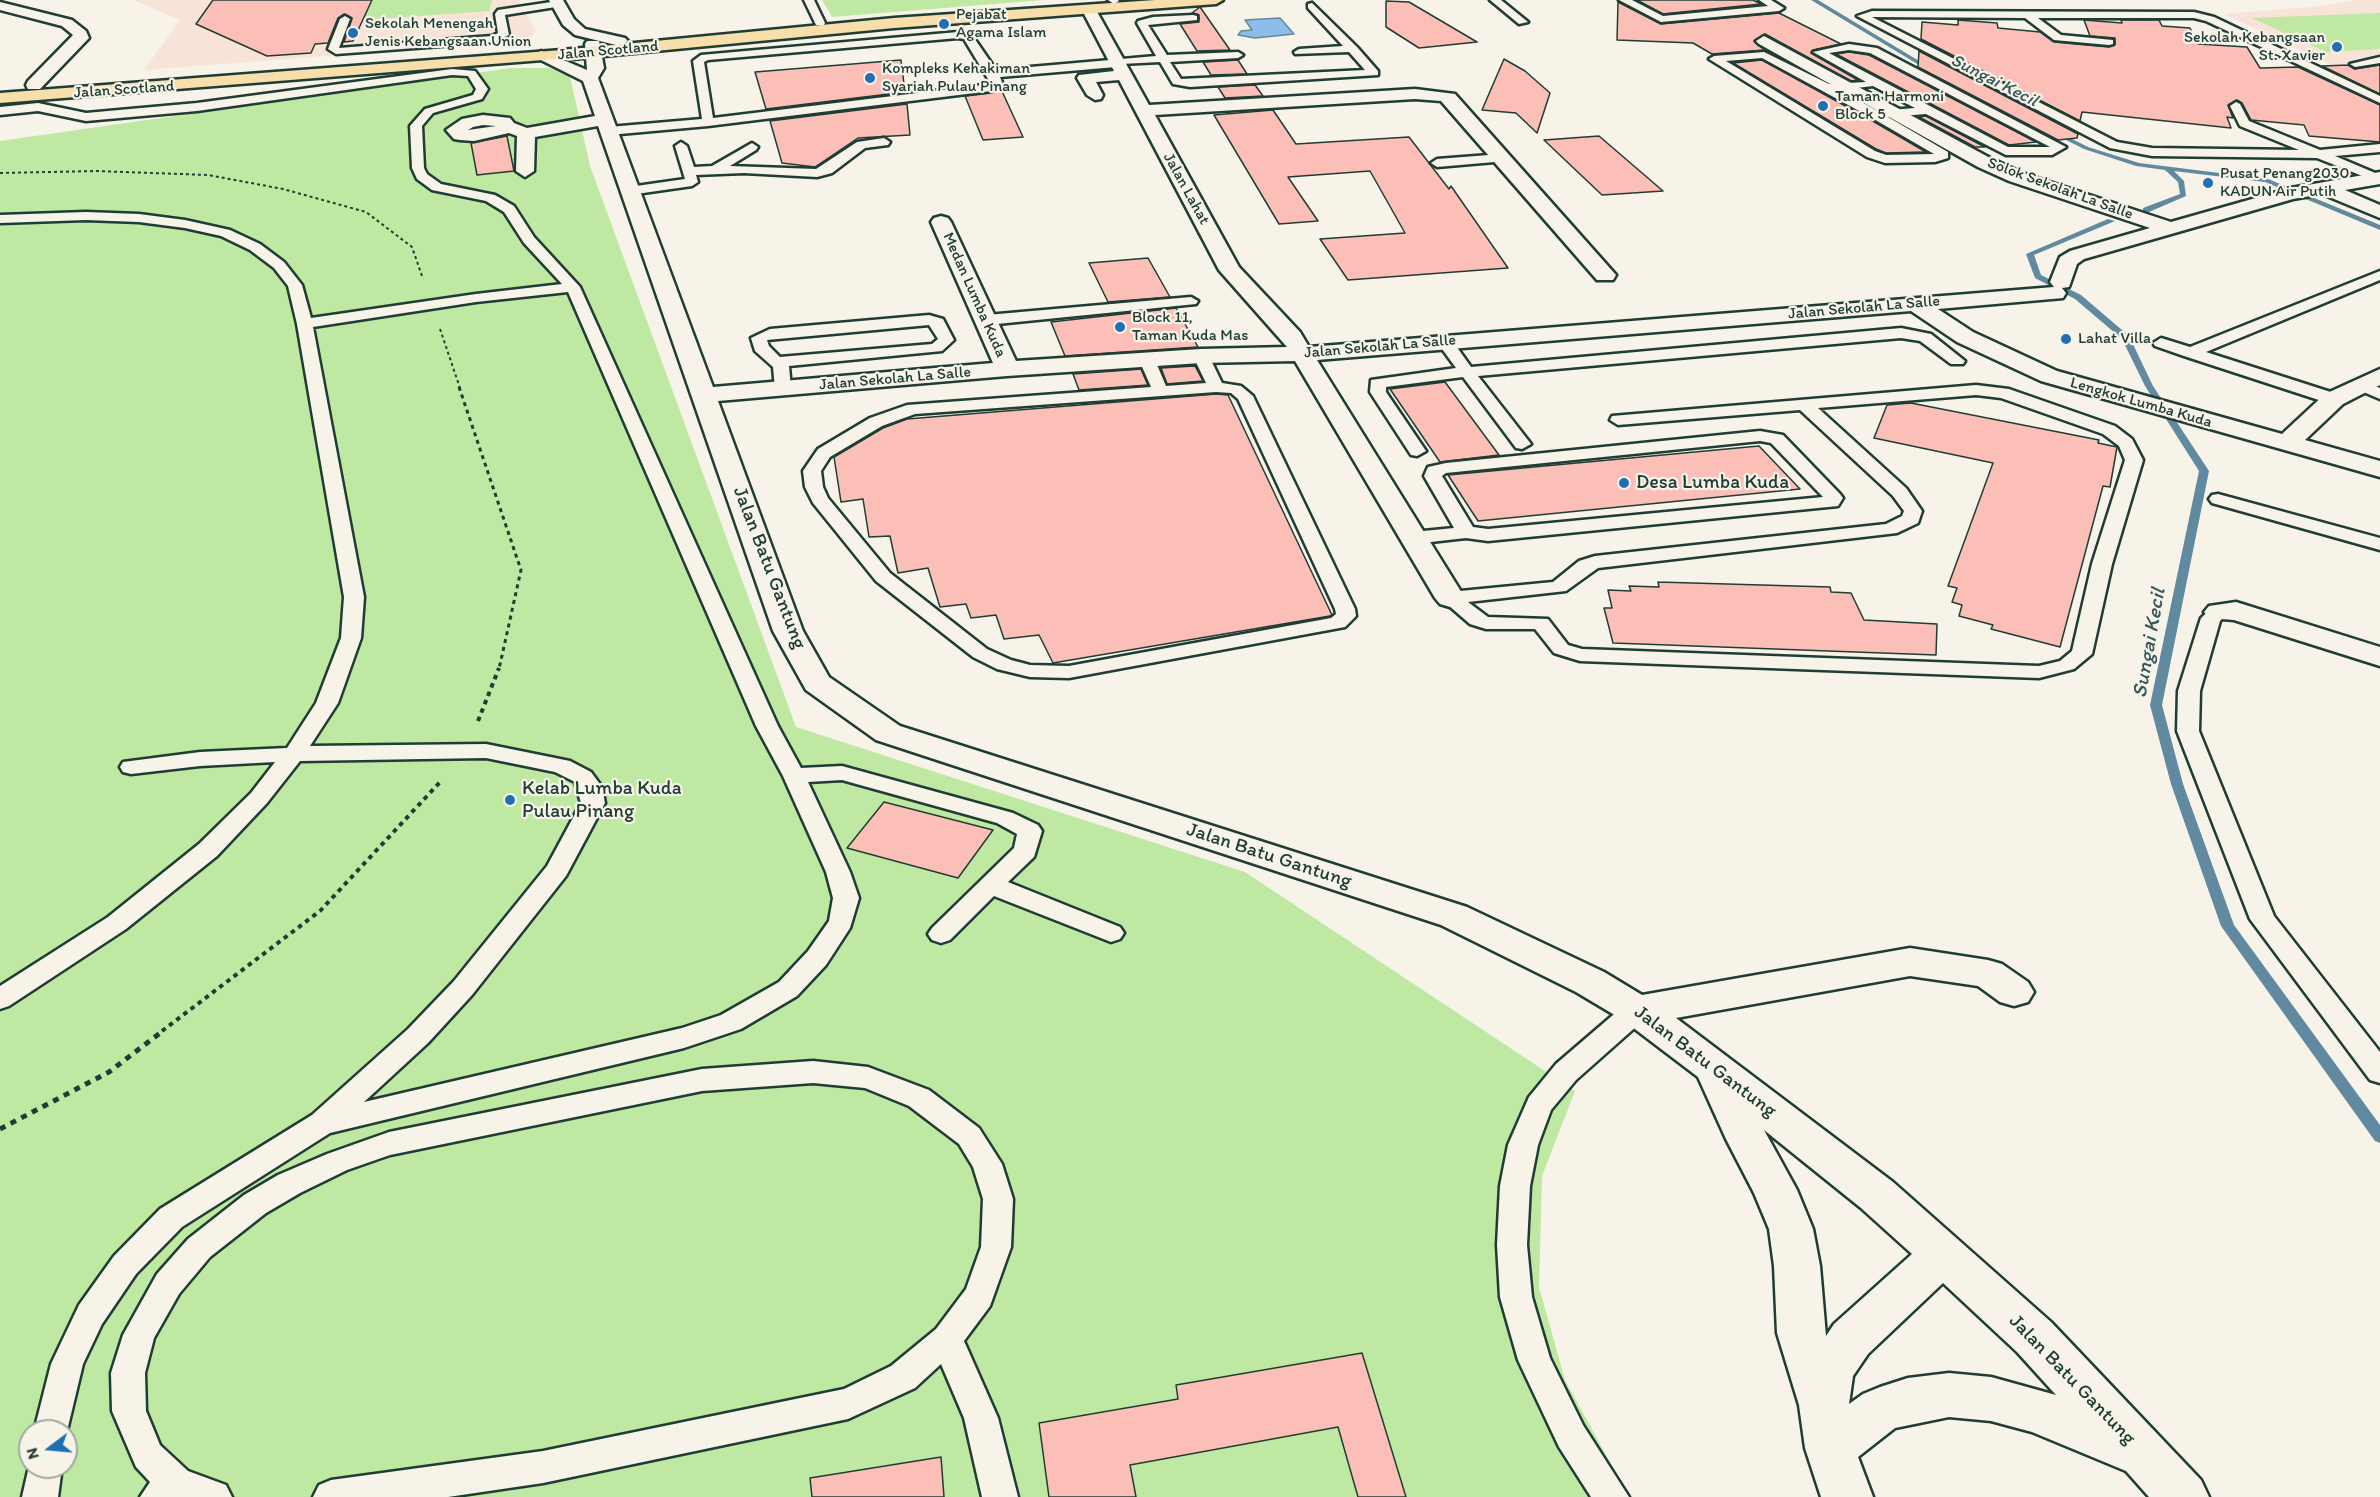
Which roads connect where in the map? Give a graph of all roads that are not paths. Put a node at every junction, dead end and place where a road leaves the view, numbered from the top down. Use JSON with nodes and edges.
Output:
{"nodes":[{"id":1,"x":809,"y":0,"type":"edge"},
{"id":2,"x":1118,"y":0,"type":"edge"},
{"id":3,"x":1216,"y":0,"type":"edge"},
{"id":4,"x":1495,"y":0,"type":"edge"},
{"id":5,"x":1624,"y":0,"type":"edge"},
{"id":6,"x":1764,"y":0,"type":"edge"},
{"id":7,"x":557,"y":2,"type":"edge"},
{"id":8,"x":0,"y":6,"type":"edge"},
{"id":9,"x":1312,"y":6,"type":"dead end"},
{"id":10,"x":1089,"y":10,"type":"junction"},
{"id":11,"x":2027,"y":14,"type":"junction"},
{"id":12,"x":1193,"y":18,"type":"dead end"},
{"id":13,"x":345,"y":19,"type":"dead end"},
{"id":14,"x":567,"y":22,"type":"junction"},
{"id":15,"x":820,"y":22,"type":"junction"},
{"id":16,"x":1523,"y":22,"type":"dead end"},
{"id":17,"x":620,"y":41,"type":"junction"},
{"id":18,"x":1764,"y":41,"type":"dead end"},
{"id":19,"x":2109,"y":42,"type":"dead end"},
{"id":20,"x":1353,"y":49,"type":"junction"},
{"id":21,"x":561,"y":51,"type":"junction"},
{"id":22,"x":1299,"y":52,"type":"dead end"},
{"id":23,"x":1238,"y":55,"type":"dead end"},
{"id":24,"x":541,"y":56,"type":"junction"},
{"id":25,"x":593,"y":58,"type":"junction"},
{"id":26,"x":1162,"y":59,"type":"junction"},
{"id":27,"x":2380,"y":60,"type":"edge"},
{"id":28,"x":2355,"y":64,"type":"dead end"},
{"id":29,"x":1118,"y":67,"type":"junction"},
{"id":30,"x":993,"y":74,"type":"junction"},
{"id":31,"x":1879,"y":84,"type":"junction"},
{"id":32,"x":34,"y":85,"type":"junction"},
{"id":33,"x":1377,"y":85,"type":"dead end"},
{"id":34,"x":0,"y":86,"type":"edge"},
{"id":35,"x":1846,"y":87,"type":"junction"},
{"id":36,"x":1827,"y":88,"type":"junction"},
{"id":37,"x":1095,"y":95,"type":"dead end"},
{"id":38,"x":0,"y":98,"type":"edge"},
{"id":39,"x":2380,"y":100,"type":"edge"},
{"id":40,"x":1139,"y":105,"type":"junction"},
{"id":41,"x":2235,"y":106,"type":"dead end"},
{"id":42,"x":1928,"y":110,"type":"junction"},
{"id":43,"x":0,"y":111,"type":"edge"},
{"id":44,"x":1885,"y":114,"type":"junction"},
{"id":45,"x":708,"y":122,"type":"junction"},
{"id":46,"x":607,"y":126,"type":"junction"},
{"id":47,"x":507,"y":127,"type":"dead end"},
{"id":48,"x":526,"y":133,"type":"junction"},
{"id":49,"x":884,"y":142,"type":"dead end"},
{"id":50,"x":681,"y":146,"type":"dead end"},
{"id":51,"x":752,"y":147,"type":"dead end"},
{"id":52,"x":2380,"y":148,"type":"edge"},
{"id":53,"x":2318,"y":154,"type":"junction"},
{"id":54,"x":1502,"y":158,"type":"junction"},
{"id":55,"x":1437,"y":164,"type":"dead end"},
{"id":56,"x":717,"y":168,"type":"junction"},
{"id":57,"x":525,"y":171,"type":"dead end"},
{"id":58,"x":690,"y":171,"type":"junction"},
{"id":59,"x":2379,"y":178,"type":"edge"},
{"id":60,"x":2322,"y":187,"type":"junction"},
{"id":61,"x":629,"y":191,"type":"junction"},
{"id":62,"x":2380,"y":212,"type":"edge"},
{"id":63,"x":0,"y":219,"type":"edge"},
{"id":64,"x":942,"y":222,"type":"dead end"},
{"id":65,"x":2170,"y":228,"type":"junction"},
{"id":66,"x":1605,"y":275,"type":"dead end"},
{"id":67,"x":2380,"y":275,"type":"edge"},
{"id":68,"x":573,"y":287,"type":"junction"},
{"id":69,"x":1191,"y":301,"type":"dead end"},
{"id":70,"x":1915,"y":304,"type":"junction"},
{"id":71,"x":987,"y":320,"type":"junction"},
{"id":72,"x":305,"y":324,"type":"junction"},
{"id":73,"x":1445,"y":342,"type":"junction"},
{"id":74,"x":2161,"y":343,"type":"dead end"},
{"id":75,"x":2190,"y":353,"type":"junction"},
{"id":76,"x":1303,"y":354,"type":"junction"},
{"id":77,"x":1201,"y":356,"type":"junction"},
{"id":78,"x":1147,"y":360,"type":"junction"},
{"id":79,"x":1957,"y":361,"type":"dead end"},
{"id":80,"x":778,"y":362,"type":"junction"},
{"id":81,"x":1007,"y":369,"type":"junction"},
{"id":82,"x":1467,"y":372,"type":"junction"},
{"id":83,"x":2373,"y":385,"type":"edge"},
{"id":84,"x":1216,"y":387,"type":"junction"},
{"id":85,"x":783,"y":389,"type":"junction"},
{"id":86,"x":1161,"y":392,"type":"junction"},
{"id":87,"x":704,"y":395,"type":"junction"},
{"id":88,"x":2334,"y":399,"type":"junction"},
{"id":89,"x":1804,"y":404,"type":"junction"},
{"id":90,"x":1618,"y":420,"type":"dead end"},
{"id":91,"x":2287,"y":443,"type":"junction"},
{"id":92,"x":1522,"y":444,"type":"dead end"},
{"id":93,"x":1417,"y":451,"type":"dead end"},
{"id":94,"x":2380,"y":468,"type":"edge"},
{"id":95,"x":2218,"y":499,"type":"dead end"},
{"id":96,"x":1466,"y":532,"type":"junction"},
{"id":97,"x":1413,"y":538,"type":"junction"},
{"id":98,"x":2380,"y":544,"type":"edge"},
{"id":99,"x":1450,"y":598,"type":"junction"},
{"id":100,"x":2219,"y":612,"type":"joint"},
{"id":101,"x":2380,"y":657,"type":"edge"},
{"id":102,"x":293,"y":755,"type":"junction"},
{"id":103,"x":131,"y":767,"type":"dead end"},
{"id":104,"x":794,"y":776,"type":"junction"},
{"id":105,"x":991,"y":885,"type":"junction"},
{"id":106,"x":1111,"y":933,"type":"dead end"},
{"id":107,"x":941,"y":934,"type":"dead end"},
{"id":108,"x":2014,"y":992,"type":"dead end"},
{"id":109,"x":0,"y":999,"type":"edge"},
{"id":110,"x":1637,"y":1010,"type":"junction"},
{"id":111,"x":1714,"y":1067,"type":"junction"},
{"id":112,"x":2380,"y":1072,"type":"edge"},
{"id":113,"x":322,"y":1123,"type":"junction"},
{"id":114,"x":1943,"y":1254,"type":"junction"},
{"id":115,"x":947,"y":1339,"type":"junction"},
{"id":116,"x":54,"y":1419,"type":"edge"},
{"id":117,"x":1827,"y":1427,"type":"junction"},
{"id":118,"x":2144,"y":1455,"type":"junction"},
{"id":119,"x":43,"y":1479,"type":"edge"},
{"id":120,"x":167,"y":1490,"type":"edge"},
{"id":121,"x":40,"y":1497,"type":"edge"},
{"id":122,"x":214,"y":1497,"type":"edge"},
{"id":123,"x":331,"y":1497,"type":"edge"},
{"id":124,"x":1000,"y":1497,"type":"edge"},
{"id":125,"x":1611,"y":1497,"type":"edge"},
{"id":126,"x":1847,"y":1497,"type":"edge"},
{"id":127,"x":2183,"y":1497,"type":"edge"}],
"edges":[{"from":1,"to":15,"type":"lane"},
{"from":2,"to":15,"type":"main road","name":"Jalan Scotland"},
{"from":3,"to":10,"type":"main road","name":"Jalan Scotland"},
{"from":4,"to":16,"type":"lane"},
{"from":5,"to":6,"type":"lane"},
{"from":7,"to":13,"type":"lane"},
{"from":7,"to":14,"type":"street"},
{"from":8,"to":32,"type":"street"},
{"from":9,"to":20,"type":"lane"},
{"from":10,"to":25,"type":"main road","name":"Jalan Scotland"},
{"from":10,"to":29,"type":"street","name":"Jalan Lahat"},
{"from":11,"to":19,"type":"lane"},
{"from":11,"to":39,"type":"lane"},
{"from":11,"to":53,"type":"lane"},
{"from":12,"to":26,"type":"lane"},
{"from":14,"to":17,"type":"street"},
{"from":14,"to":21,"type":"street"},
{"from":15,"to":17,"type":"main road","name":"Jalan Scotland"},
{"from":17,"to":25,"type":"main road","name":"Jalan Scotland"},
{"from":18,"to":35,"type":"street","name":"Solok Sekolah La Salle"},
{"from":20,"to":22,"type":"lane"},
{"from":20,"to":26,"type":"lane"},
{"from":21,"to":24,"type":"main road","name":"Jalan Scotland"},
{"from":21,"to":25,"type":"main road","name":"Jalan Scotland"},
{"from":21,"to":32,"type":"main road","name":"Jalan Scotland"},
{"from":23,"to":26,"type":"lane"},
{"from":24,"to":25,"type":"street"},
{"from":24,"to":38,"type":"main road","name":"Jalan Scotland"},
{"from":25,"to":46,"type":"street","name":"Jalan Batu Gantung"},
{"from":26,"to":29,"type":"lane"},
{"from":27,"to":28,"type":"lane"},
{"from":29,"to":30,"type":"lane"},
{"from":29,"to":37,"type":"street"},
{"from":29,"to":40,"type":"street","name":"Jalan Lahat"},
{"from":30,"to":45,"type":"lane"},
{"from":30,"to":45,"type":"lane"},
{"from":31,"to":35,"type":"lane"},
{"from":31,"to":42,"type":"lane"},
{"from":31,"to":42,"type":"lane"},
{"from":32,"to":34,"type":"main road","name":"Jalan Scotland"},
{"from":33,"to":40,"type":"street"},
{"from":35,"to":36,"type":"lane"},
{"from":35,"to":44,"type":"street","name":"Solok Sekolah La Salle"},
{"from":36,"to":44,"type":"lane"},
{"from":36,"to":44,"type":"lane"},
{"from":40,"to":54,"type":"street"},
{"from":40,"to":76,"type":"street","name":"Jalan Lahat"},
{"from":41,"to":53,"type":"lane"},
{"from":42,"to":44,"type":"lane"},
{"from":43,"to":68,"type":"lane"},
{"from":44,"to":65,"type":"street","name":"Solok Sekolah La Salle"},
{"from":45,"to":46,"type":"lane"},
{"from":46,"to":48,"type":"street"},
{"from":46,"to":61,"type":"street","name":"Jalan Batu Gantung"},
{"from":47,"to":48,"type":"street"},
{"from":48,"to":57,"type":"street"},
{"from":49,"to":56,"type":"lane"},
{"from":50,"to":58,"type":"lane"},
{"from":51,"to":56,"type":"lane"},
{"from":52,"to":53,"type":"lane"},
{"from":53,"to":59,"type":"lane"},
{"from":54,"to":55,"type":"lane"},
{"from":54,"to":66,"type":"street"},
{"from":56,"to":58,"type":"lane"},
{"from":58,"to":61,"type":"lane"},
{"from":59,"to":60,"type":"street","name":"Jalan Sekolah La Salle"},
{"from":60,"to":62,"type":"street"},
{"from":60,"to":65,"type":"street","name":"Jalan Sekolah La Salle"},
{"from":61,"to":87,"type":"street","name":"Jalan Batu Gantung"},
{"from":63,"to":72,"type":"lane"},
{"from":64,"to":71,"type":"street","name":"Medan Lumba Kuda"},
{"from":65,"to":70,"type":"street","name":"Jalan Sekolah La Salle"},
{"from":67,"to":75,"type":"lane"},
{"from":68,"to":72,"type":"lane"},
{"from":68,"to":104,"type":"lane"},
{"from":69,"to":71,"type":"lane"},
{"from":70,"to":73,"type":"street","name":"Jalan Sekolah La Salle"},
{"from":70,"to":91,"type":"street","name":"Lengkok Lumba Kuda"},
{"from":71,"to":81,"type":"street","name":"Medan Lumba Kuda"},
{"from":72,"to":102,"type":"lane"},
{"from":73,"to":76,"type":"street","name":"Jalan Sekolah La Salle"},
{"from":73,"to":82,"type":"lane"},
{"from":74,"to":75,"type":"lane"},
{"from":75,"to":88,"type":"lane"},
{"from":76,"to":77,"type":"street","name":"Jalan Sekolah La Salle"},
{"from":76,"to":97,"type":"street","name":"Jalan Lahat"},
{"from":77,"to":78,"type":"street","name":"Jalan Sekolah La Salle"},
{"from":77,"to":84,"type":"lane"},
{"from":78,"to":81,"type":"street","name":"Jalan Sekolah La Salle"},
{"from":78,"to":86,"type":"lane"},
{"from":79,"to":82,"type":"lane"},
{"from":80,"to":80,"type":"lane"},
{"from":80,"to":85,"type":"lane"},
{"from":81,"to":85,"type":"street","name":"Jalan Sekolah La Salle"},
{"from":82,"to":92,"type":"lane"},
{"from":82,"to":93,"type":"lane"},
{"from":83,"to":88,"type":"street"},
{"from":84,"to":86,"type":"lane"},
{"from":84,"to":86,"type":"lane"},
{"from":85,"to":87,"type":"street","name":"Jalan Sekolah La Salle"},
{"from":87,"to":110,"type":"street","name":"Jalan Batu Gantung"},
{"from":88,"to":91,"type":"street"},
{"from":89,"to":90,"type":"lane"},
{"from":89,"to":99,"type":"lane"},
{"from":89,"to":99,"type":"lane"},
{"from":91,"to":94,"type":"street","name":"Lengkok Lumba Kuda"},
{"from":95,"to":98,"type":"lane"},
{"from":96,"to":96,"type":"lane"},
{"from":96,"to":97,"type":"lane"},
{"from":97,"to":99,"type":"street","name":"Jalan Lahat"},
{"from":100,"to":101,"type":"street"},
{"from":100,"to":112,"type":"lane"},
{"from":102,"to":103,"type":"lane"},
{"from":102,"to":109,"type":"lane"},
{"from":102,"to":113,"type":"lane"},
{"from":104,"to":105,"type":"lane"},
{"from":104,"to":113,"type":"lane"},
{"from":105,"to":106,"type":"lane"},
{"from":105,"to":107,"type":"lane"},
{"from":108,"to":110,"type":"street"},
{"from":110,"to":111,"type":"street","name":"Jalan Batu Gantung"},
{"from":110,"to":125,"type":"lane"},
{"from":111,"to":114,"type":"street","name":"Jalan Batu Gantung"},
{"from":111,"to":117,"type":"street"},
{"from":113,"to":116,"type":"lane"},
{"from":114,"to":117,"type":"street"},
{"from":114,"to":118,"type":"street","name":"Jalan Batu Gantung"},
{"from":115,"to":120,"type":"lane"},
{"from":115,"to":123,"type":"lane"},
{"from":115,"to":124,"type":"lane"},
{"from":117,"to":118,"type":"street"},
{"from":117,"to":126,"type":"street"},
{"from":118,"to":127,"type":"street","name":"Jalan Batu Gantung"},
{"from":119,"to":121,"type":"lane"},
{"from":120,"to":122,"type":"lane"}]}
